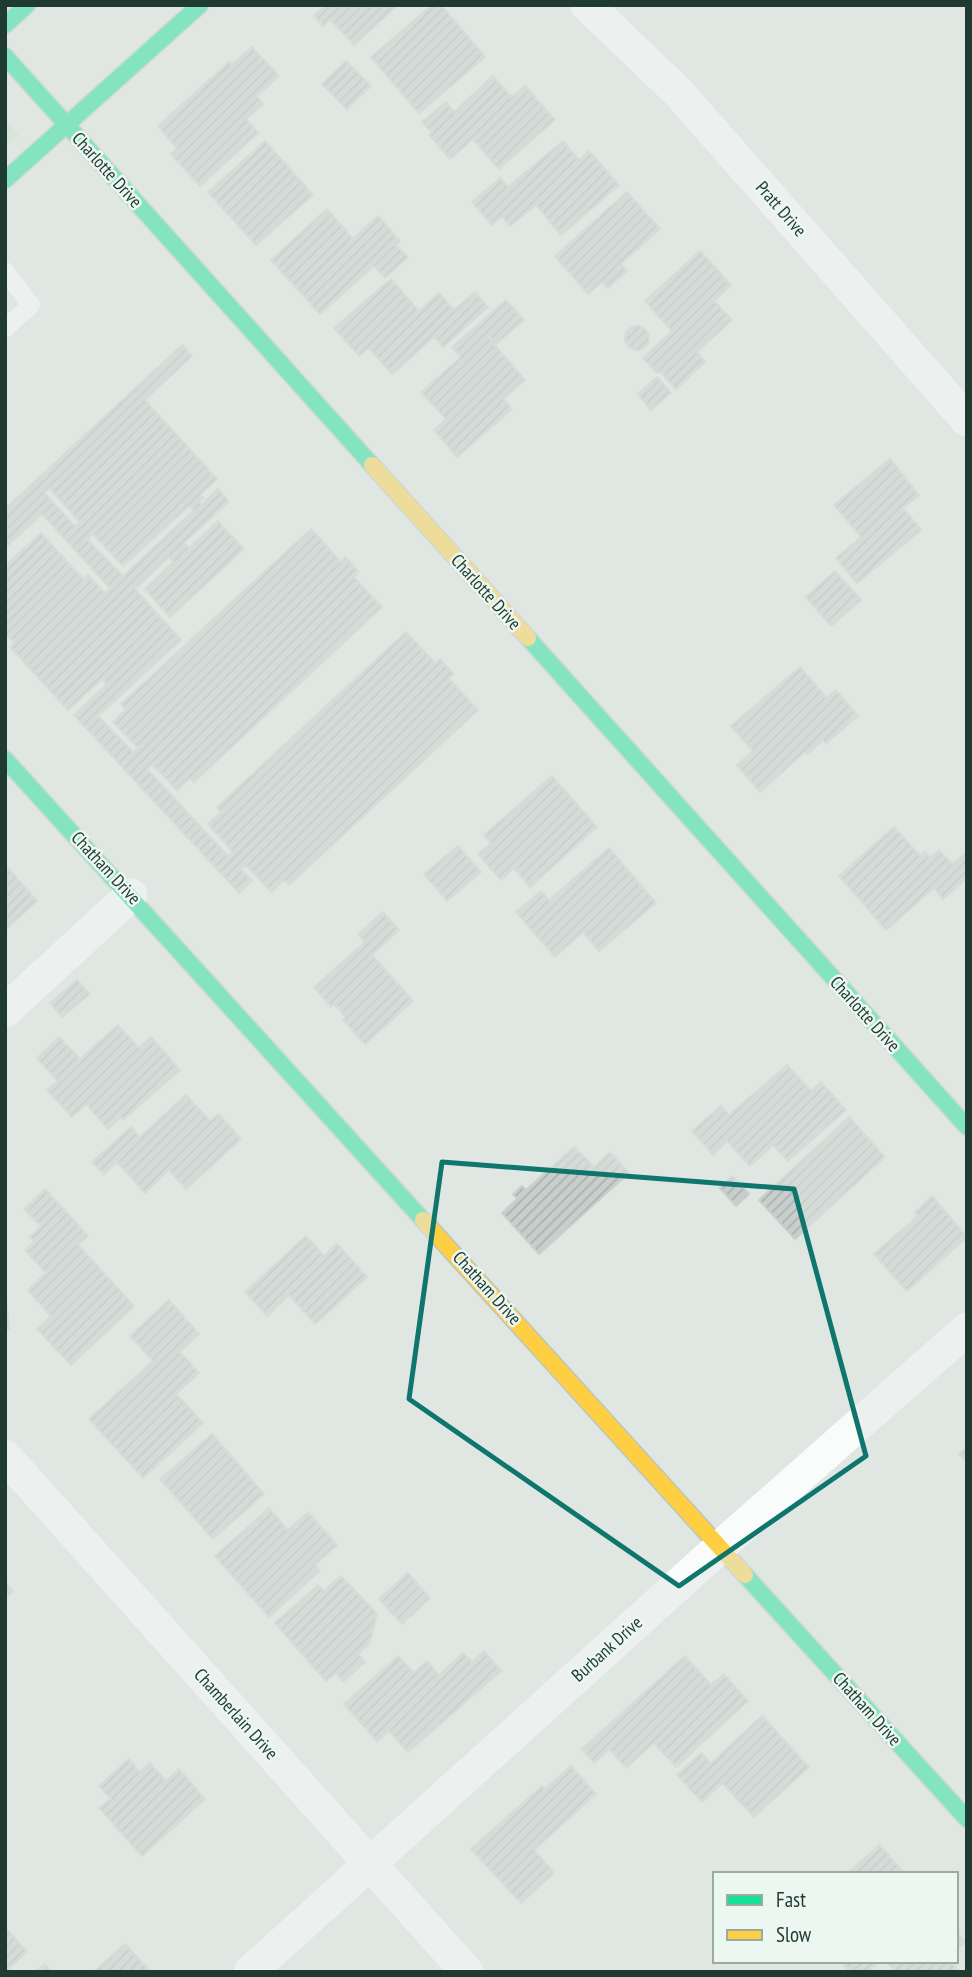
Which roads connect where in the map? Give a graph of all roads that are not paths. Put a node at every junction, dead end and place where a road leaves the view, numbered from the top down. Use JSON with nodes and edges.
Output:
{"nodes":[{"id":1,"x":27,"y":5,"type":"edge"},
{"id":2,"x":200,"y":5,"type":"edge"},
{"id":3,"x":587,"y":5,"type":"edge"},
{"id":4,"x":5,"y":25,"type":"edge"},
{"id":5,"x":5,"y":56,"type":"edge"},
{"id":6,"x":66,"y":125,"type":"junction"},
{"id":7,"x":5,"y":180,"type":"edge"},
{"id":8,"x":5,"y":271,"type":"edge"},
{"id":9,"x":5,"y":329,"type":"edge"},
{"id":10,"x":967,"y":420,"type":"edge"},
{"id":11,"x":5,"y":759,"type":"edge"},
{"id":12,"x":131,"y":895,"type":"junction"},
{"id":13,"x":5,"y":1011,"type":"edge"},
{"id":14,"x":967,"y":1127,"type":"edge"},
{"id":15,"x":967,"y":1329,"type":"edge"},
{"id":16,"x":5,"y":1456,"type":"edge"},
{"id":17,"x":720,"y":1547,"type":"junction"},
{"id":18,"x":967,"y":1818,"type":"edge"},
{"id":19,"x":370,"y":1864,"type":"junction"},
{"id":20,"x":250,"y":1972,"type":"edge"},
{"id":21,"x":467,"y":1972,"type":"edge"}],
"edges":[{"from":1,"to":4,"type":"street"},
{"from":2,"to":6,"type":"street"},
{"from":3,"to":10,"type":"street","name":"Pratt Drive"},
{"from":5,"to":6,"type":"street","name":"Charlotte Drive"},
{"from":6,"to":7,"type":"street"},
{"from":6,"to":14,"type":"street","name":"Charlotte Drive"},
{"from":8,"to":9,"type":"lane"},
{"from":11,"to":12,"type":"street","name":"Chatham Drive"},
{"from":12,"to":13,"type":"street"},
{"from":12,"to":17,"type":"street","name":"Chatham Drive"},
{"from":15,"to":17,"type":"street","name":"Burbank Drive"},
{"from":16,"to":19,"type":"street","name":"Chamberlain Drive"},
{"from":17,"to":18,"type":"street","name":"Chatham Drive"},
{"from":17,"to":19,"type":"street","name":"Burbank Drive"},
{"from":19,"to":20,"type":"street","name":"Burbank Drive"},
{"from":19,"to":21,"type":"street","name":"Chamberlain Drive"}]}
